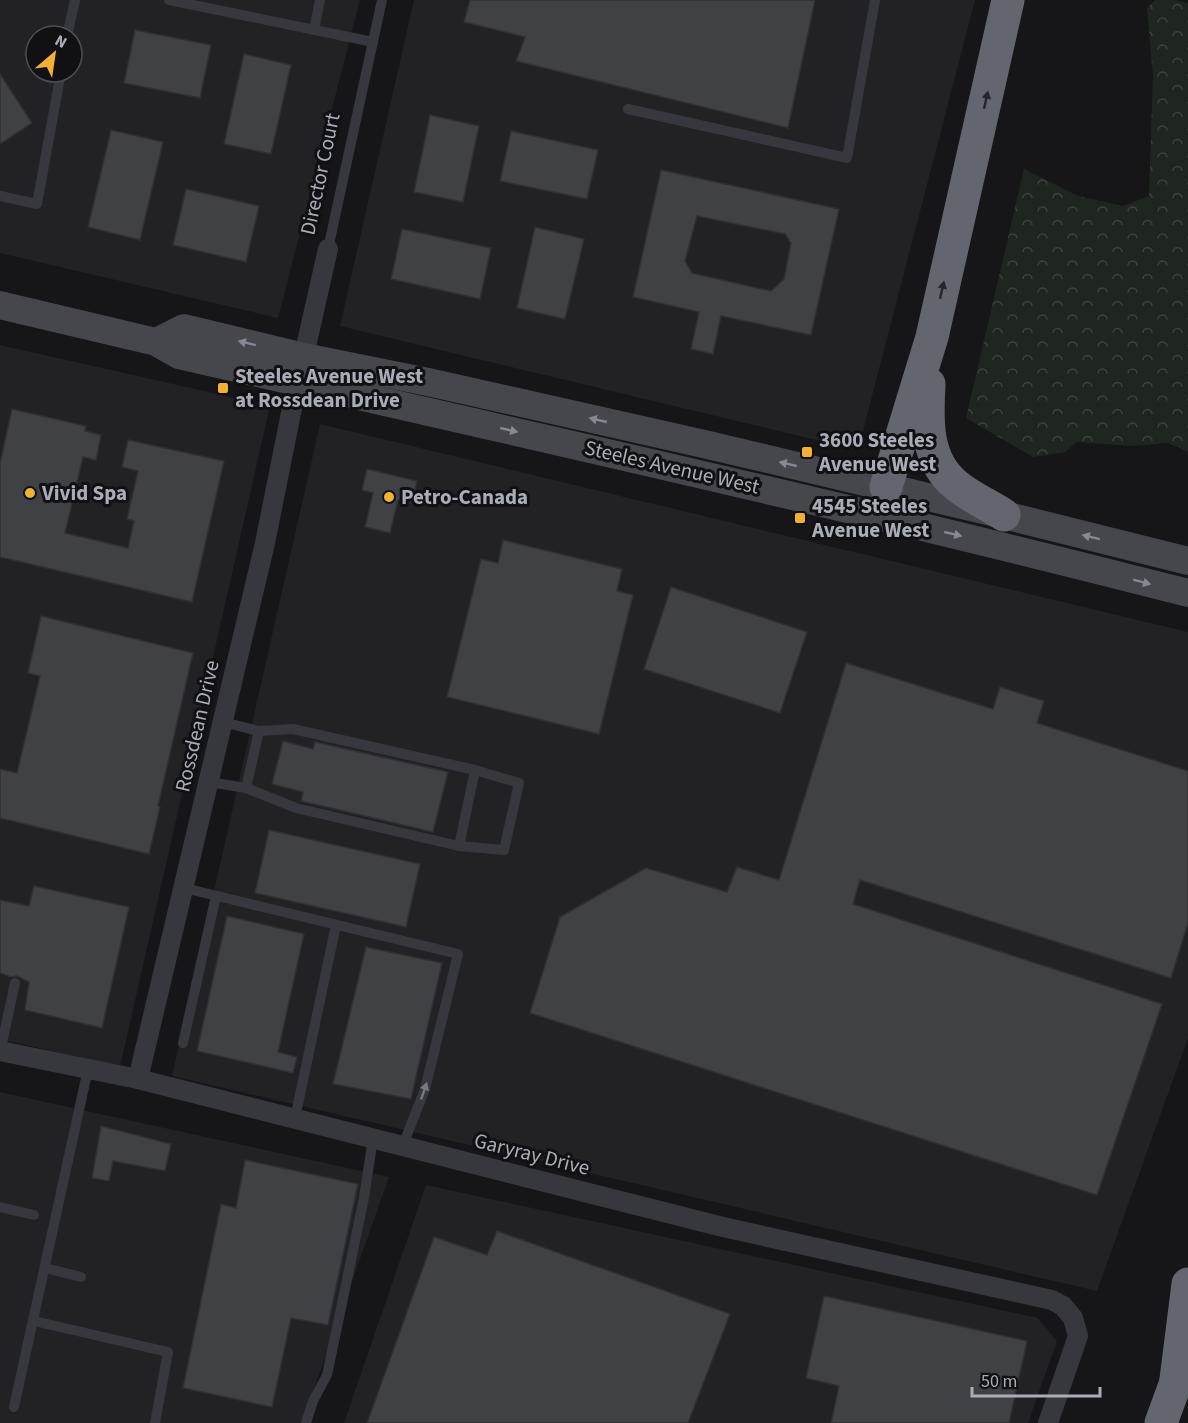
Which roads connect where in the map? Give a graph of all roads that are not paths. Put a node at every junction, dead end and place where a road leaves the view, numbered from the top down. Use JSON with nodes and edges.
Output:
{"nodes":[{"id":1,"x":75,"y":0,"type":"edge"},
{"id":2,"x":170,"y":0,"type":"edge"},
{"id":3,"x":320,"y":0,"type":"edge"},
{"id":4,"x":382,"y":0,"type":"edge"},
{"id":5,"x":875,"y":0,"type":"edge"},
{"id":6,"x":1008,"y":0,"type":"edge"},
{"id":7,"x":70,"y":24,"type":"edge"},
{"id":8,"x":314,"y":30,"type":"junction"},
{"id":9,"x":373,"y":42,"type":"junction"},
{"id":10,"x":59,"y":84,"type":"edge"},
{"id":11,"x":628,"y":109,"type":"dead end"},
{"id":12,"x":0,"y":196,"type":"edge"},
{"id":13,"x":328,"y":249,"type":"joint"},
{"id":14,"x":0,"y":305,"type":"edge"},
{"id":15,"x":932,"y":337,"type":"junction"},
{"id":16,"x":301,"y":370,"type":"junction"},
{"id":17,"x":881,"y":501,"type":"junction"},
{"id":18,"x":1004,"y":514,"type":"junction"},
{"id":19,"x":1188,"y":561,"type":"edge"},
{"id":20,"x":1188,"y":593,"type":"edge"},
{"id":21,"x":223,"y":722,"type":"junction"},
{"id":22,"x":260,"y":732,"type":"junction"},
{"id":23,"x":475,"y":770,"type":"junction"},
{"id":24,"x":209,"y":782,"type":"junction"},
{"id":25,"x":246,"y":788,"type":"junction"},
{"id":26,"x":459,"y":846,"type":"junction"},
{"id":27,"x":184,"y":888,"type":"junction"},
{"id":28,"x":216,"y":896,"type":"junction"},
{"id":29,"x":336,"y":925,"type":"junction"},
{"id":30,"x":15,"y":983,"type":"dead end"},
{"id":31,"x":183,"y":1043,"type":"dead end"},
{"id":32,"x":0,"y":1052,"type":"edge"},
{"id":33,"x":88,"y":1069,"type":"junction"},
{"id":34,"x":138,"y":1079,"type":"junction"},
{"id":35,"x":295,"y":1118,"type":"junction"},
{"id":36,"x":373,"y":1138,"type":"junction"},
{"id":37,"x":403,"y":1145,"type":"junction"},
{"id":38,"x":0,"y":1208,"type":"edge"},
{"id":39,"x":34,"y":1215,"type":"dead end"},
{"id":40,"x":45,"y":1268,"type":"junction"},
{"id":41,"x":81,"y":1277,"type":"dead end"},
{"id":42,"x":1188,"y":1284,"type":"edge"},
{"id":43,"x":34,"y":1321,"type":"junction"},
{"id":44,"x":1182,"y":1366,"type":"edge"},
{"id":45,"x":14,"y":1407,"type":"dead end"},
{"id":46,"x":155,"y":1423,"type":"edge"},
{"id":47,"x":306,"y":1423,"type":"edge"},
{"id":48,"x":1048,"y":1423,"type":"edge"},
{"id":49,"x":1161,"y":1423,"type":"edge"}],
"edges":[{"from":1,"to":7,"type":"lane"},
{"from":2,"to":8,"type":"lane"},
{"from":3,"to":8,"type":"lane"},
{"from":4,"to":9,"type":"lane","name":"Director Court"},
{"from":5,"to":11,"type":"lane"},
{"from":15,"to":6,"type":"highway","one_way":true},
{"from":8,"to":9,"type":"lane"},
{"from":9,"to":13,"type":"lane","name":"Director Court"},
{"from":10,"to":12,"type":"lane"},
{"from":13,"to":16,"type":"street","name":"Director Court"},
{"from":14,"to":16,"type":"main road","name":"Steeles Avenue West"},
{"from":15,"to":17,"type":"highway"},
{"from":15,"to":18,"type":"highway"},
{"from":16,"to":17,"type":"main road","name":"Steeles Avenue West"},
{"from":16,"to":21,"type":"street","name":"Rossdean Drive"},
{"from":17,"to":18,"type":"main road","name":"Steeles Avenue West"},
{"from":17,"to":20,"type":"main road","name":"Steeles Avenue West","one_way":true},
{"from":19,"to":18,"type":"main road","name":"Steeles Avenue West","one_way":true},
{"from":21,"to":22,"type":"lane"},
{"from":21,"to":24,"type":"street","name":"Rossdean Drive"},
{"from":22,"to":23,"type":"lane"},
{"from":22,"to":25,"type":"lane"},
{"from":23,"to":26,"type":"lane"},
{"from":23,"to":26,"type":"lane"},
{"from":24,"to":25,"type":"lane"},
{"from":24,"to":27,"type":"street","name":"Rossdean Drive"},
{"from":25,"to":26,"type":"lane"},
{"from":27,"to":28,"type":"lane"},
{"from":27,"to":34,"type":"street","name":"Rossdean Drive"},
{"from":28,"to":29,"type":"lane"},
{"from":28,"to":31,"type":"lane"},
{"from":29,"to":35,"type":"lane"},
{"from":37,"to":29,"type":"lane","one_way":true},
{"from":30,"to":32,"type":"lane"},
{"from":32,"to":33,"type":"street","name":"Garyray Drive"},
{"from":33,"to":34,"type":"street","name":"Garyray Drive"},
{"from":33,"to":40,"type":"lane"},
{"from":34,"to":35,"type":"street","name":"Garyray Drive"},
{"from":35,"to":36,"type":"street","name":"Garyray Drive"},
{"from":36,"to":37,"type":"street","name":"Garyray Drive"},
{"from":36,"to":47,"type":"lane"},
{"from":37,"to":48,"type":"street","name":"Garyray Drive"},
{"from":38,"to":39,"type":"lane"},
{"from":40,"to":41,"type":"lane"},
{"from":40,"to":43,"type":"lane"},
{"from":42,"to":44,"type":"highway"},
{"from":43,"to":45,"type":"lane"},
{"from":43,"to":46,"type":"lane"},
{"from":44,"to":49,"type":"highway"}]}
